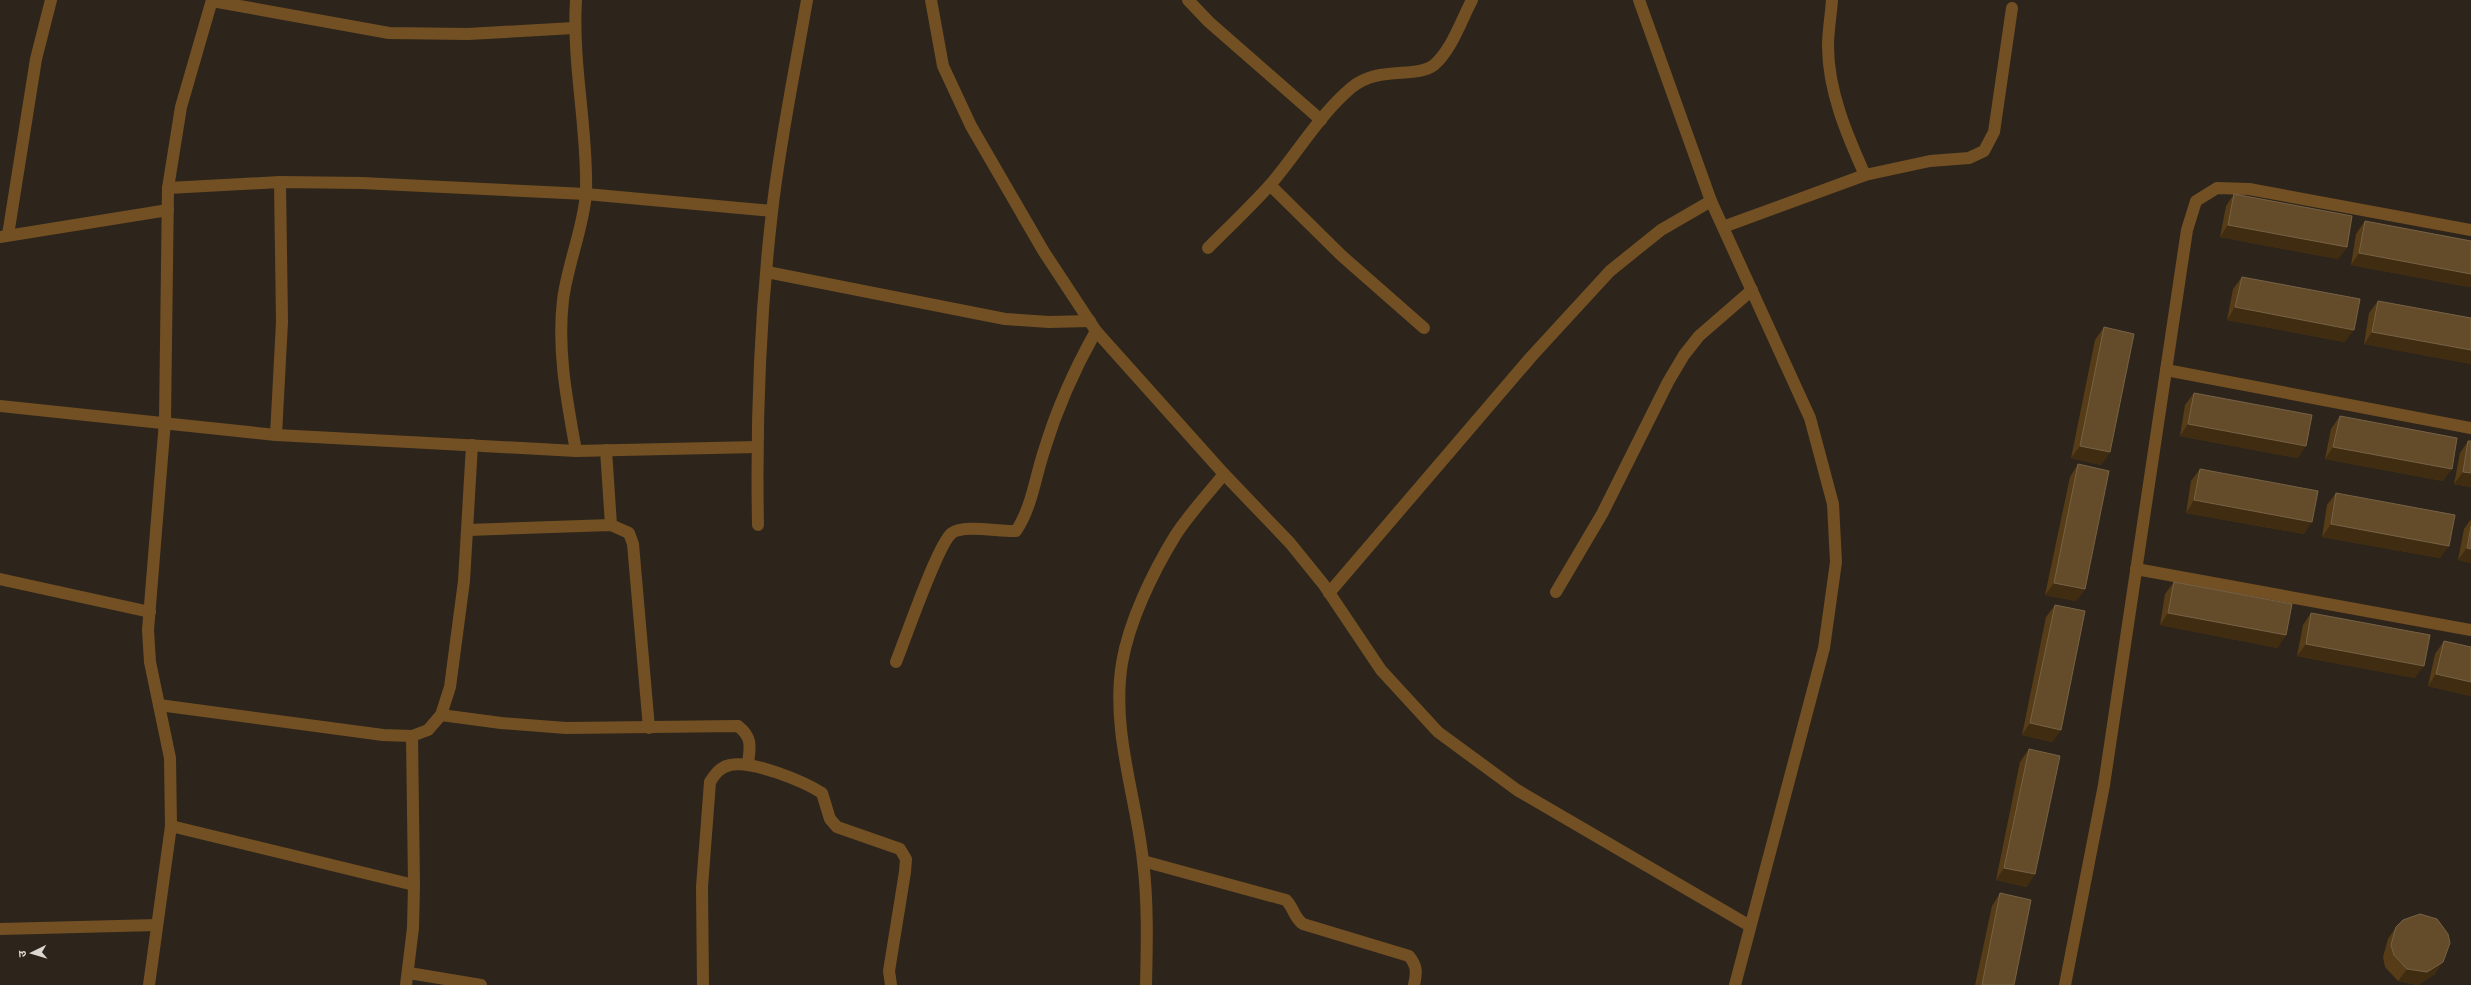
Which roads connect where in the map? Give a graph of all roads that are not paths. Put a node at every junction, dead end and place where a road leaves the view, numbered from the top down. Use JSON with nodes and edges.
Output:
{"nodes":[{"id":1,"x":51,"y":0,"type":"edge"},
{"id":2,"x":212,"y":0,"type":"edge"},
{"id":3,"x":576,"y":0,"type":"edge"},
{"id":4,"x":807,"y":0,"type":"edge"},
{"id":5,"x":931,"y":0,"type":"edge"},
{"id":6,"x":1188,"y":0,"type":"edge"},
{"id":7,"x":1472,"y":0,"type":"edge"},
{"id":8,"x":1639,"y":0,"type":"edge"},
{"id":9,"x":1832,"y":0,"type":"edge"},
{"id":10,"x":2012,"y":8,"type":"dead end"},
{"id":11,"x":574,"y":28,"type":"junction"},
{"id":12,"x":1321,"y":120,"type":"junction"},
{"id":13,"x":1865,"y":175,"type":"junction"},
{"id":14,"x":280,"y":182,"type":"junction"},
{"id":15,"x":1270,"y":185,"type":"junction"},
{"id":16,"x":168,"y":188,"type":"junction"},
{"id":17,"x":586,"y":194,"type":"junction"},
{"id":18,"x":1711,"y":201,"type":"junction"},
{"id":19,"x":168,"y":210,"type":"junction"},
{"id":20,"x":772,"y":211,"type":"junction"},
{"id":21,"x":1723,"y":226,"type":"junction"},
{"id":22,"x":2471,"y":230,"type":"edge"},
{"id":23,"x":4,"y":236,"type":"edge"},
{"id":24,"x":1208,"y":248,"type":"dead end"},
{"id":25,"x":767,"y":272,"type":"junction"},
{"id":26,"x":1752,"y":290,"type":"junction"},
{"id":27,"x":1093,"y":326,"type":"junction"},
{"id":28,"x":1424,"y":328,"type":"dead end"},
{"id":29,"x":2166,"y":370,"type":"junction"},
{"id":30,"x":0,"y":406,"type":"edge"},
{"id":31,"x":165,"y":422,"type":"junction"},
{"id":32,"x":2471,"y":428,"type":"edge"},
{"id":33,"x":276,"y":435,"type":"junction"},
{"id":34,"x":472,"y":445,"type":"junction"},
{"id":35,"x":757,"y":447,"type":"junction"},
{"id":36,"x":576,"y":450,"type":"junction"},
{"id":37,"x":606,"y":450,"type":"junction"},
{"id":38,"x":1224,"y":474,"type":"junction"},
{"id":39,"x":612,"y":525,"type":"junction"},
{"id":40,"x":758,"y":525,"type":"dead end"},
{"id":41,"x":468,"y":530,"type":"junction"},
{"id":42,"x":2136,"y":569,"type":"junction"},
{"id":43,"x":0,"y":579,"type":"edge"},
{"id":44,"x":1556,"y":592,"type":"dead end"},
{"id":45,"x":1329,"y":593,"type":"junction"},
{"id":46,"x":150,"y":612,"type":"junction"},
{"id":47,"x":2471,"y":630,"type":"edge"},
{"id":48,"x":896,"y":662,"type":"dead end"},
{"id":49,"x":159,"y":705,"type":"junction"},
{"id":50,"x":441,"y":715,"type":"junction"},
{"id":51,"x":649,"y":728,"type":"junction"},
{"id":52,"x":412,"y":736,"type":"junction"},
{"id":53,"x":748,"y":764,"type":"junction"},
{"id":54,"x":170,"y":826,"type":"junction"},
{"id":55,"x":1144,"y":861,"type":"junction"},
{"id":56,"x":414,"y":885,"type":"junction"},
{"id":57,"x":157,"y":925,"type":"junction"},
{"id":58,"x":1750,"y":926,"type":"junction"},
{"id":59,"x":0,"y":929,"type":"edge"},
{"id":60,"x":409,"y":973,"type":"junction"},
{"id":61,"x":149,"y":985,"type":"edge"},
{"id":62,"x":406,"y":985,"type":"edge"},
{"id":63,"x":481,"y":985,"type":"edge"},
{"id":64,"x":703,"y":985,"type":"edge"},
{"id":65,"x":891,"y":985,"type":"edge"},
{"id":66,"x":1146,"y":985,"type":"edge"},
{"id":67,"x":1414,"y":985,"type":"edge"},
{"id":68,"x":1735,"y":985,"type":"edge"},
{"id":69,"x":2065,"y":985,"type":"edge"}],
"edges":[{"from":1,"to":23,"type":"street"},
{"from":2,"to":11,"type":"street"},
{"from":2,"to":16,"type":"street"},
{"from":3,"to":11,"type":"street"},
{"from":4,"to":20,"type":"street"},
{"from":5,"to":27,"type":"street"},
{"from":6,"to":12,"type":"street"},
{"from":7,"to":12,"type":"street"},
{"from":8,"to":18,"type":"street"},
{"from":9,"to":13,"type":"street"},
{"from":10,"to":13,"type":"street"},
{"from":11,"to":17,"type":"street"},
{"from":12,"to":15,"type":"street"},
{"from":13,"to":21,"type":"street"},
{"from":14,"to":16,"type":"street"},
{"from":14,"to":17,"type":"street"},
{"from":14,"to":33,"type":"street"},
{"from":15,"to":24,"type":"street"},
{"from":15,"to":28,"type":"street"},
{"from":16,"to":19,"type":"street"},
{"from":17,"to":20,"type":"street"},
{"from":17,"to":36,"type":"street"},
{"from":18,"to":21,"type":"street"},
{"from":18,"to":45,"type":"street"},
{"from":19,"to":23,"type":"street"},
{"from":19,"to":31,"type":"street"},
{"from":20,"to":25,"type":"street"},
{"from":21,"to":26,"type":"street"},
{"from":22,"to":29,"type":"street"},
{"from":25,"to":27,"type":"street"},
{"from":25,"to":35,"type":"street"},
{"from":26,"to":44,"type":"street"},
{"from":26,"to":58,"type":"street"},
{"from":27,"to":38,"type":"street"},
{"from":27,"to":48,"type":"street"},
{"from":29,"to":32,"type":"street"},
{"from":29,"to":42,"type":"street"},
{"from":30,"to":31,"type":"street"},
{"from":31,"to":33,"type":"street"},
{"from":31,"to":46,"type":"street"},
{"from":33,"to":34,"type":"street"},
{"from":34,"to":36,"type":"street"},
{"from":34,"to":41,"type":"street"},
{"from":35,"to":37,"type":"street"},
{"from":35,"to":40,"type":"street"},
{"from":36,"to":37,"type":"street"},
{"from":37,"to":39,"type":"street"},
{"from":38,"to":45,"type":"street"},
{"from":38,"to":55,"type":"street"},
{"from":39,"to":41,"type":"street"},
{"from":39,"to":51,"type":"street"},
{"from":41,"to":50,"type":"street"},
{"from":42,"to":47,"type":"street"},
{"from":42,"to":69,"type":"street"},
{"from":43,"to":46,"type":"street"},
{"from":45,"to":58,"type":"street"},
{"from":46,"to":49,"type":"street"},
{"from":49,"to":52,"type":"street"},
{"from":49,"to":54,"type":"street"},
{"from":50,"to":51,"type":"street"},
{"from":50,"to":52,"type":"street"},
{"from":51,"to":53,"type":"street"},
{"from":52,"to":56,"type":"street"},
{"from":53,"to":64,"type":"street"},
{"from":53,"to":65,"type":"street"},
{"from":54,"to":56,"type":"street"},
{"from":54,"to":57,"type":"street"},
{"from":55,"to":66,"type":"street"},
{"from":55,"to":67,"type":"street"},
{"from":56,"to":60,"type":"street"},
{"from":57,"to":59,"type":"street"},
{"from":57,"to":61,"type":"street"},
{"from":58,"to":68,"type":"street"},
{"from":60,"to":62,"type":"street"},
{"from":60,"to":63,"type":"street"}]}
